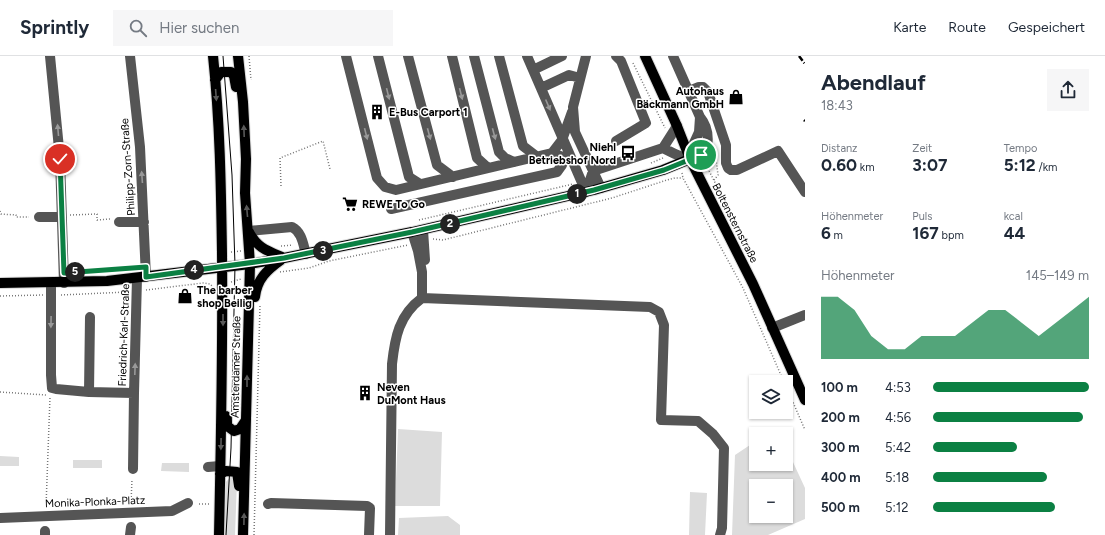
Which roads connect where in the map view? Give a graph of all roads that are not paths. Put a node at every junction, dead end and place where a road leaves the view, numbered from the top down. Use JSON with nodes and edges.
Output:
{"nodes":[{"id":1,"x":50,"y":56,"type":"edge"},
{"id":2,"x":130,"y":56,"type":"edge"},
{"id":3,"x":213,"y":56,"type":"edge"},
{"id":4,"x":238,"y":56,"type":"edge"},
{"id":5,"x":346,"y":56,"type":"edge"},
{"id":6,"x":378,"y":56,"type":"edge"},
{"id":7,"x":408,"y":56,"type":"edge"},
{"id":8,"x":452,"y":56,"type":"edge"},
{"id":9,"x":474,"y":56,"type":"edge"},
{"id":10,"x":499,"y":56,"type":"edge"},
{"id":11,"x":527,"y":56,"type":"edge"},
{"id":12,"x":562,"y":56,"type":"edge"},
{"id":13,"x":586,"y":56,"type":"edge"},
{"id":14,"x":616,"y":56,"type":"edge"},
{"id":15,"x":645,"y":56,"type":"edge"},
{"id":16,"x":673,"y":56,"type":"edge"},
{"id":17,"x":533,"y":70,"type":"junction"},
{"id":18,"x":580,"y":78,"type":"junction"},
{"id":19,"x":215,"y":80,"type":"junction"},
{"id":20,"x":541,"y":88,"type":"junction"},
{"id":21,"x":689,"y":91,"type":"junction"},
{"id":22,"x":243,"y":102,"type":"junction"},
{"id":23,"x":573,"y":107,"type":"junction"},
{"id":24,"x":677,"y":126,"type":"junction"},
{"id":25,"x":562,"y":140,"type":"junction"},
{"id":26,"x":616,"y":141,"type":"dead end"},
{"id":27,"x":668,"y":150,"type":"junction"},
{"id":28,"x":552,"y":153,"type":"junction"},
{"id":29,"x":536,"y":156,"type":"junction"},
{"id":30,"x":568,"y":158,"type":"junction"},
{"id":31,"x":690,"y":159,"type":"junction"},
{"id":32,"x":514,"y":162,"type":"junction"},
{"id":33,"x":488,"y":168,"type":"junction"},
{"id":34,"x":593,"y":170,"type":"junction"},
{"id":35,"x":453,"y":177,"type":"junction"},
{"id":36,"x":420,"y":184,"type":"junction"},
{"id":37,"x":584,"y":187,"type":"junction"},
{"id":38,"x":601,"y":188,"type":"junction"},
{"id":39,"x":805,"y":192,"type":"edge"},
{"id":40,"x":390,"y":210,"type":"dead end"},
{"id":41,"x":62,"y":214,"type":"junction"},
{"id":42,"x":39,"y":217,"type":"dead end"},
{"id":43,"x":144,"y":219,"type":"junction"},
{"id":44,"x":119,"y":222,"type":"dead end"},
{"id":45,"x":423,"y":230,"type":"junction"},
{"id":46,"x":249,"y":231,"type":"junction"},
{"id":47,"x":412,"y":232,"type":"junction"},
{"id":48,"x":420,"y":242,"type":"junction"},
{"id":49,"x":306,"y":254,"type":"junction"},
{"id":50,"x":284,"y":258,"type":"junction"},
{"id":51,"x":250,"y":264,"type":"junction"},
{"id":52,"x":223,"y":267,"type":"junction"},
{"id":53,"x":142,"y":277,"type":"junction"},
{"id":54,"x":0,"y":283,"type":"edge"},
{"id":55,"x":52,"y":283,"type":"junction"},
{"id":56,"x":64,"y":283,"type":"junction"},
{"id":57,"x":422,"y":298,"type":"junction"},
{"id":58,"x":805,"y":315,"type":"edge"},
{"id":59,"x":90,"y":317,"type":"dead end"},
{"id":60,"x":772,"y":328,"type":"junction"},
{"id":61,"x":248,"y":330,"type":"junction"},
{"id":62,"x":89,"y":392,"type":"junction"},
{"id":63,"x":134,"y":393,"type":"junction"},
{"id":64,"x":805,"y":400,"type":"edge"},
{"id":65,"x":222,"y":406,"type":"junction"},
{"id":66,"x":246,"y":420,"type":"junction"},
{"id":67,"x":208,"y":467,"type":"dead end"},
{"id":68,"x":133,"y":469,"type":"road end"},
{"id":69,"x":220,"y":470,"type":"junction"},
{"id":70,"x":244,"y":492,"type":"junction"},
{"id":71,"x":188,"y":503,"type":"dead end"},
{"id":72,"x":268,"y":504,"type":"dead end"},
{"id":73,"x":0,"y":518,"type":"edge"},
{"id":74,"x":219,"y":535,"type":"edge"},
{"id":75,"x":243,"y":535,"type":"edge"},
{"id":76,"x":369,"y":535,"type":"edge"},
{"id":77,"x":390,"y":535,"type":"edge"},
{"id":78,"x":720,"y":535,"type":"edge"}],
"edges":[{"from":41,"to":1,"type":"street","one_way":true},
{"from":43,"to":2,"type":"street","name":"Philipp-Zorn-Straße","one_way":true},
{"from":3,"to":19,"type":"main road","name":"Amsterdamer Straße"},
{"from":4,"to":22,"type":"main road","name":"Amsterdamer Straße"},
{"from":5,"to":36,"type":"street","one_way":true},
{"from":6,"to":36,"type":"street","one_way":true},
{"from":7,"to":35,"type":"street","one_way":true},
{"from":8,"to":33,"type":"street","one_way":true},
{"from":9,"to":32,"type":"street","one_way":true},
{"from":10,"to":29,"type":"street"},
{"from":11,"to":17,"type":"street"},
{"from":12,"to":17,"type":"street"},
{"from":13,"to":18,"type":"street"},
{"from":14,"to":26,"type":"street"},
{"from":15,"to":24,"type":"main road","name":"Boltensternstraße"},
{"from":16,"to":21,"type":"street"},
{"from":17,"to":20,"type":"street"},
{"from":18,"to":20,"type":"street"},
{"from":18,"to":23,"type":"street"},
{"from":19,"to":22,"type":"main road"},
{"from":19,"to":52,"type":"main road","name":"Amsterdamer Straße","one_way":true},
{"from":20,"to":25,"type":"street","one_way":true},
{"from":21,"to":31,"type":"street"},
{"from":21,"to":39,"type":"street"},
{"from":46,"to":22,"type":"main road","name":"Amsterdamer Straße","one_way":true},
{"from":23,"to":25,"type":"street"},
{"from":23,"to":34,"type":"street"},
{"from":24,"to":27,"type":"street"},
{"from":24,"to":31,"type":"main road","name":"Boltensternstraße"},
{"from":25,"to":28,"type":"street"},
{"from":25,"to":30,"type":"street"},
{"from":27,"to":31,"type":"street"},
{"from":27,"to":34,"type":"street"},
{"from":28,"to":29,"type":"street"},
{"from":28,"to":30,"type":"street"},
{"from":29,"to":32,"type":"street"},
{"from":30,"to":37,"type":"street"},
{"from":30,"to":40,"type":"street"},
{"from":31,"to":38,"type":"main road","name":"Friedrich-Karl-Straße"},
{"from":31,"to":60,"type":"main road","name":"Boltensternstraße"},
{"from":32,"to":33,"type":"street"},
{"from":33,"to":35,"type":"street"},
{"from":34,"to":37,"type":"street"},
{"from":34,"to":38,"type":"street"},
{"from":35,"to":36,"type":"street"},
{"from":37,"to":38,"type":"main road","name":"Friedrich-Karl-Straße"},
{"from":37,"to":45,"type":"main road","name":"Friedrich-Karl-Straße"},
{"from":41,"to":42,"type":"street"},
{"from":41,"to":56,"type":"street"},
{"from":43,"to":44,"type":"street"},
{"from":43,"to":53,"type":"street","name":"Philipp-Zorn-Straße"},
{"from":45,"to":47,"type":"main road","name":"Friedrich-Karl-Straße"},
{"from":45,"to":48,"type":"street"},
{"from":46,"to":49,"type":"street"},
{"from":46,"to":50,"type":"main road"},
{"from":46,"to":51,"type":"main road","name":"Amsterdamer Straße"},
{"from":47,"to":48,"type":"street"},
{"from":47,"to":49,"type":"main road","name":"Friedrich-Karl-Straße"},
{"from":48,"to":57,"type":"street"},
{"from":49,"to":50,"type":"main road","name":"Friedrich-Karl-Straße"},
{"from":50,"to":51,"type":"main road","name":"Friedrich-Karl-Straße"},
{"from":50,"to":61,"type":"main road"},
{"from":51,"to":52,"type":"main road","name":"Friedrich-Karl-Straße"},
{"from":51,"to":61,"type":"main road","name":"Amsterdamer Straße"},
{"from":52,"to":53,"type":"main road","name":"Friedrich-Karl-Straße"},
{"from":52,"to":65,"type":"main road","name":"Amsterdamer Straße","one_way":true},
{"from":53,"to":56,"type":"main road","name":"Friedrich-Karl-Straße"},
{"from":63,"to":53,"type":"street","name":"Friedrich-Karl-Straße","one_way":true},
{"from":54,"to":55,"type":"main road","name":"Friedrich-Karl-Straße"},
{"from":55,"to":56,"type":"main road","name":"Friedrich-Karl-Straße"},
{"from":55,"to":62,"type":"street","name":"Friedrich-Karl-Straße","one_way":true},
{"from":57,"to":77,"type":"street"},
{"from":57,"to":78,"type":"street"},
{"from":58,"to":60,"type":"street"},
{"from":59,"to":62,"type":"street"},
{"from":60,"to":64,"type":"main road","name":"Boltensternstraße"},
{"from":66,"to":61,"type":"main road","name":"Amsterdamer Straße","one_way":true},
{"from":62,"to":63,"type":"street","name":"Friedrich-Karl-Straße"},
{"from":63,"to":68,"type":"street","name":"Friedrich-Karl-Straße"},
{"from":65,"to":66,"type":"main road"},
{"from":65,"to":69,"type":"main road","name":"Amsterdamer Straße","one_way":true},
{"from":66,"to":70,"type":"main road","name":"Amsterdamer Straße"},
{"from":67,"to":69,"type":"street"},
{"from":69,"to":70,"type":"main road"},
{"from":69,"to":74,"type":"main road","name":"Amsterdamer Straße"},
{"from":75,"to":70,"type":"main road","name":"Amsterdamer Straße","one_way":true},
{"from":71,"to":73,"type":"street","name":"Monika-Plonka-Platz"},
{"from":72,"to":76,"type":"street"}]}
